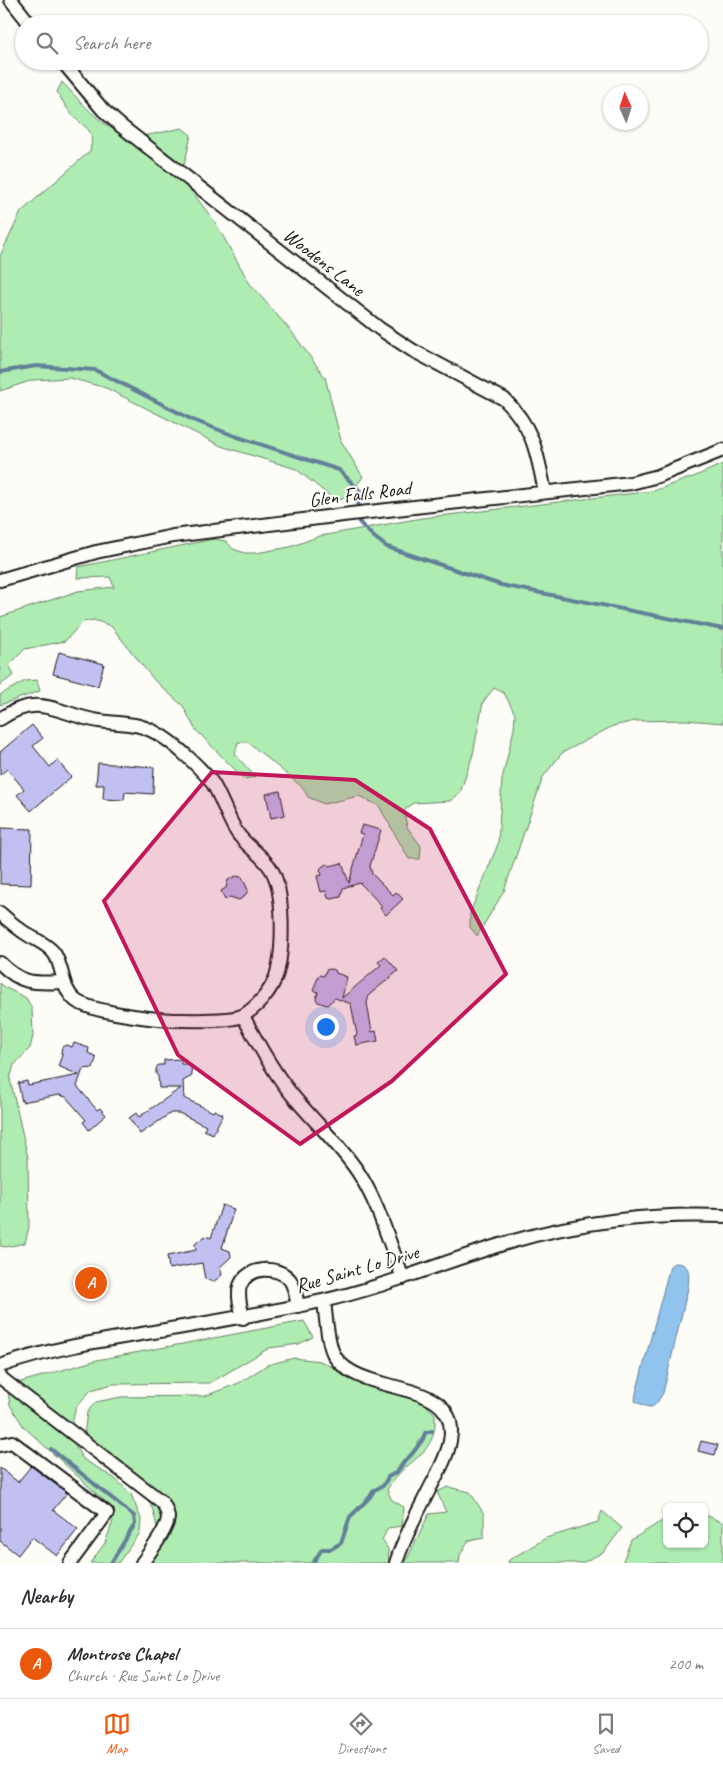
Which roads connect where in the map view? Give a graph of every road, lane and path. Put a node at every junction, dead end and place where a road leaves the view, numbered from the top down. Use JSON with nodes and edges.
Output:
{"nodes":[{"id":1,"x":11,"y":0,"type":"edge"},
{"id":2,"x":23,"y":15,"type":"edge"},
{"id":3,"x":70,"y":70,"type":"edge"},
{"id":4,"x":723,"y":450,"type":"edge"},
{"id":5,"x":545,"y":492,"type":"junction"},
{"id":6,"x":0,"y":580,"type":"edge"},
{"id":7,"x":0,"y":719,"type":"edge"},
{"id":8,"x":0,"y":913,"type":"edge"},
{"id":9,"x":0,"y":963,"type":"edge"},
{"id":10,"x":64,"y":982,"type":"junction"},
{"id":11,"x":242,"y":1016,"type":"junction"},
{"id":12,"x":723,"y":1216,"type":"edge"},
{"id":13,"x":403,"y":1278,"type":"junction"},
{"id":14,"x":324,"y":1301,"type":"junction"},
{"id":15,"x":298,"y":1306,"type":"junction"},
{"id":16,"x":243,"y":1318,"type":"junction"},
{"id":17,"x":0,"y":1366,"type":"edge"},
{"id":18,"x":0,"y":1376,"type":"edge"},
{"id":19,"x":0,"y":1445,"type":"edge"},
{"id":20,"x":70,"y":1563,"type":"edge"},
{"id":21,"x":142,"y":1563,"type":"edge"},
{"id":22,"x":396,"y":1563,"type":"edge"}],
"edges":[{"from":1,"to":2,"type":"street"},
{"from":3,"to":5,"type":"street","name":"Woodens Lane"},
{"from":4,"to":5,"type":"street","name":"Glen Falls Road"},
{"from":5,"to":6,"type":"street","name":"Glen Falls Road"},
{"from":7,"to":11,"type":"street"},
{"from":8,"to":10,"type":"street"},
{"from":9,"to":10,"type":"street"},
{"from":10,"to":11,"type":"street"},
{"from":11,"to":13,"type":"street"},
{"from":12,"to":13,"type":"street","name":"Rue Saint Lo Drive"},
{"from":13,"to":14,"type":"street","name":"Rue Saint Lo Drive"},
{"from":14,"to":15,"type":"street","name":"Rue Saint Lo Drive"},
{"from":14,"to":22,"type":"street"},
{"from":15,"to":16,"type":"street","name":"Rue Saint Lo Drive"},
{"from":15,"to":16,"type":"street"},
{"from":16,"to":17,"type":"street","name":"Rue Saint Lo Drive"},
{"from":18,"to":21,"type":"street"},
{"from":19,"to":20,"type":"street"}]}
